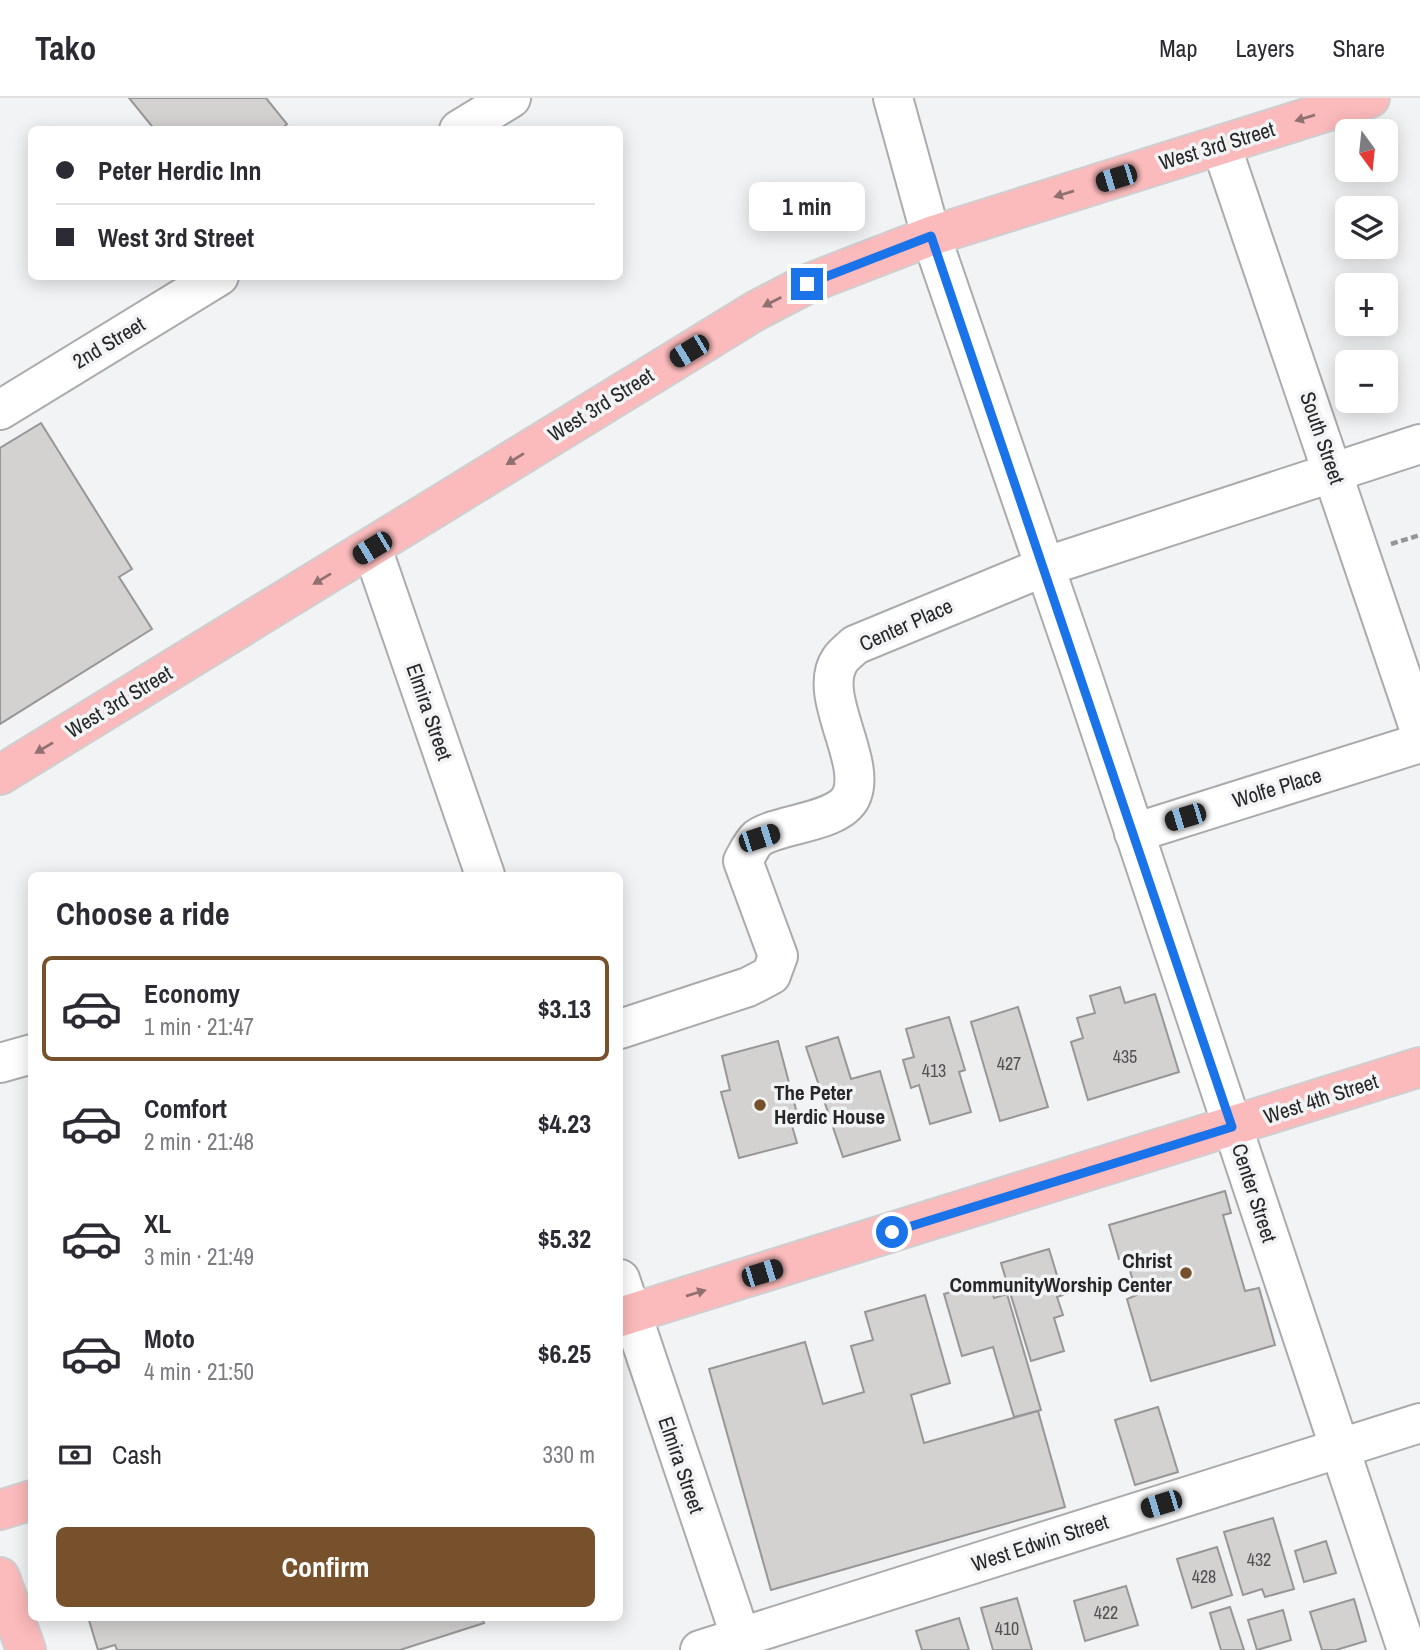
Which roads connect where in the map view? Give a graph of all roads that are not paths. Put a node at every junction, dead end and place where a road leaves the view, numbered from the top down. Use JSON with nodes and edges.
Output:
{"nodes":[{"id":1,"x":511,"y":98,"type":"edge"},
{"id":2,"x":892,"y":98,"type":"edge"},
{"id":3,"x":1370,"y":98,"type":"edge"},
{"id":4,"x":466,"y":126,"type":"edge"},
{"id":5,"x":1221,"y":145,"type":"junction"},
{"id":6,"x":931,"y":236,"type":"junction"},
{"id":7,"x":212,"y":280,"type":"edge"},
{"id":8,"x":0,"y":410,"type":"edge"},
{"id":9,"x":1420,"y":444,"type":"edge"},
{"id":10,"x":1334,"y":473,"type":"junction"},
{"id":11,"x":372,"y":548,"type":"junction"},
{"id":12,"x":1044,"y":567,"type":"junction"},
{"id":13,"x":1420,"y":731,"type":"edge"},
{"id":14,"x":1420,"y":743,"type":"edge"},
{"id":15,"x":0,"y":775,"type":"edge"},
{"id":16,"x":1134,"y":833,"type":"junction"},
{"id":17,"x":484,"y":872,"type":"edge"},
{"id":18,"x":623,"y":1028,"type":"edge"},
{"id":19,"x":28,"y":1055,"type":"edge"},
{"id":20,"x":0,"y":1063,"type":"edge"},
{"id":21,"x":1420,"y":1067,"type":"edge"},
{"id":22,"x":1232,"y":1127,"type":"junction"},
{"id":23,"x":623,"y":1303,"type":"edge"},
{"id":24,"x":1420,"y":1423,"type":"edge"},
{"id":25,"x":1339,"y":1448,"type":"junction"},
{"id":26,"x":28,"y":1501,"type":"edge"},
{"id":27,"x":0,"y":1510,"type":"edge"},
{"id":28,"x":0,"y":1577,"type":"edge"},
{"id":29,"x":743,"y":1644,"type":"edge"},
{"id":30,"x":1402,"y":1644,"type":"edge"},
{"id":31,"x":26,"y":1650,"type":"edge"},
{"id":32,"x":700,"y":1650,"type":"edge"}],
"edges":[{"from":1,"to":4,"type":"street"},
{"from":2,"to":6,"type":"street","name":"Center Street"},
{"from":3,"to":5,"type":"main road","name":"West 3rd Street","one_way":true},
{"from":5,"to":6,"type":"main road","name":"West 3rd Street","one_way":true},
{"from":5,"to":10,"type":"street","name":"South Street"},
{"from":6,"to":11,"type":"main road","name":"West 3rd Street","one_way":true},
{"from":6,"to":12,"type":"street","name":"Center Street"},
{"from":7,"to":8,"type":"street","name":"2nd Street"},
{"from":9,"to":10,"type":"street","name":"Center Place"},
{"from":10,"to":12,"type":"street","name":"Center Place"},
{"from":10,"to":13,"type":"street","name":"South Street"},
{"from":11,"to":15,"type":"main road","name":"West 3rd Street","one_way":true},
{"from":11,"to":17,"type":"street","name":"Elmira Street"},
{"from":12,"to":16,"type":"street","name":"Center Street"},
{"from":12,"to":18,"type":"street","name":"Center Place"},
{"from":14,"to":16,"type":"street","name":"Wolfe Place"},
{"from":16,"to":22,"type":"street","name":"Center Street"},
{"from":19,"to":20,"type":"street"},
{"from":21,"to":22,"type":"main road","name":"West 4th Street"},
{"from":23,"to":22,"type":"main road","name":"West 4th Street","one_way":true},
{"from":22,"to":25,"type":"street","name":"Center Street"},
{"from":23,"to":29,"type":"street","name":"Elmira Street"},
{"from":24,"to":25,"type":"street","name":"West Edwin Street"},
{"from":25,"to":29,"type":"street","name":"West Edwin Street"},
{"from":25,"to":30,"type":"street","name":"Center Street"},
{"from":26,"to":27,"type":"main road"},
{"from":28,"to":31,"type":"main road"},
{"from":29,"to":32,"type":"street","name":"West Edwin Street"}]}
